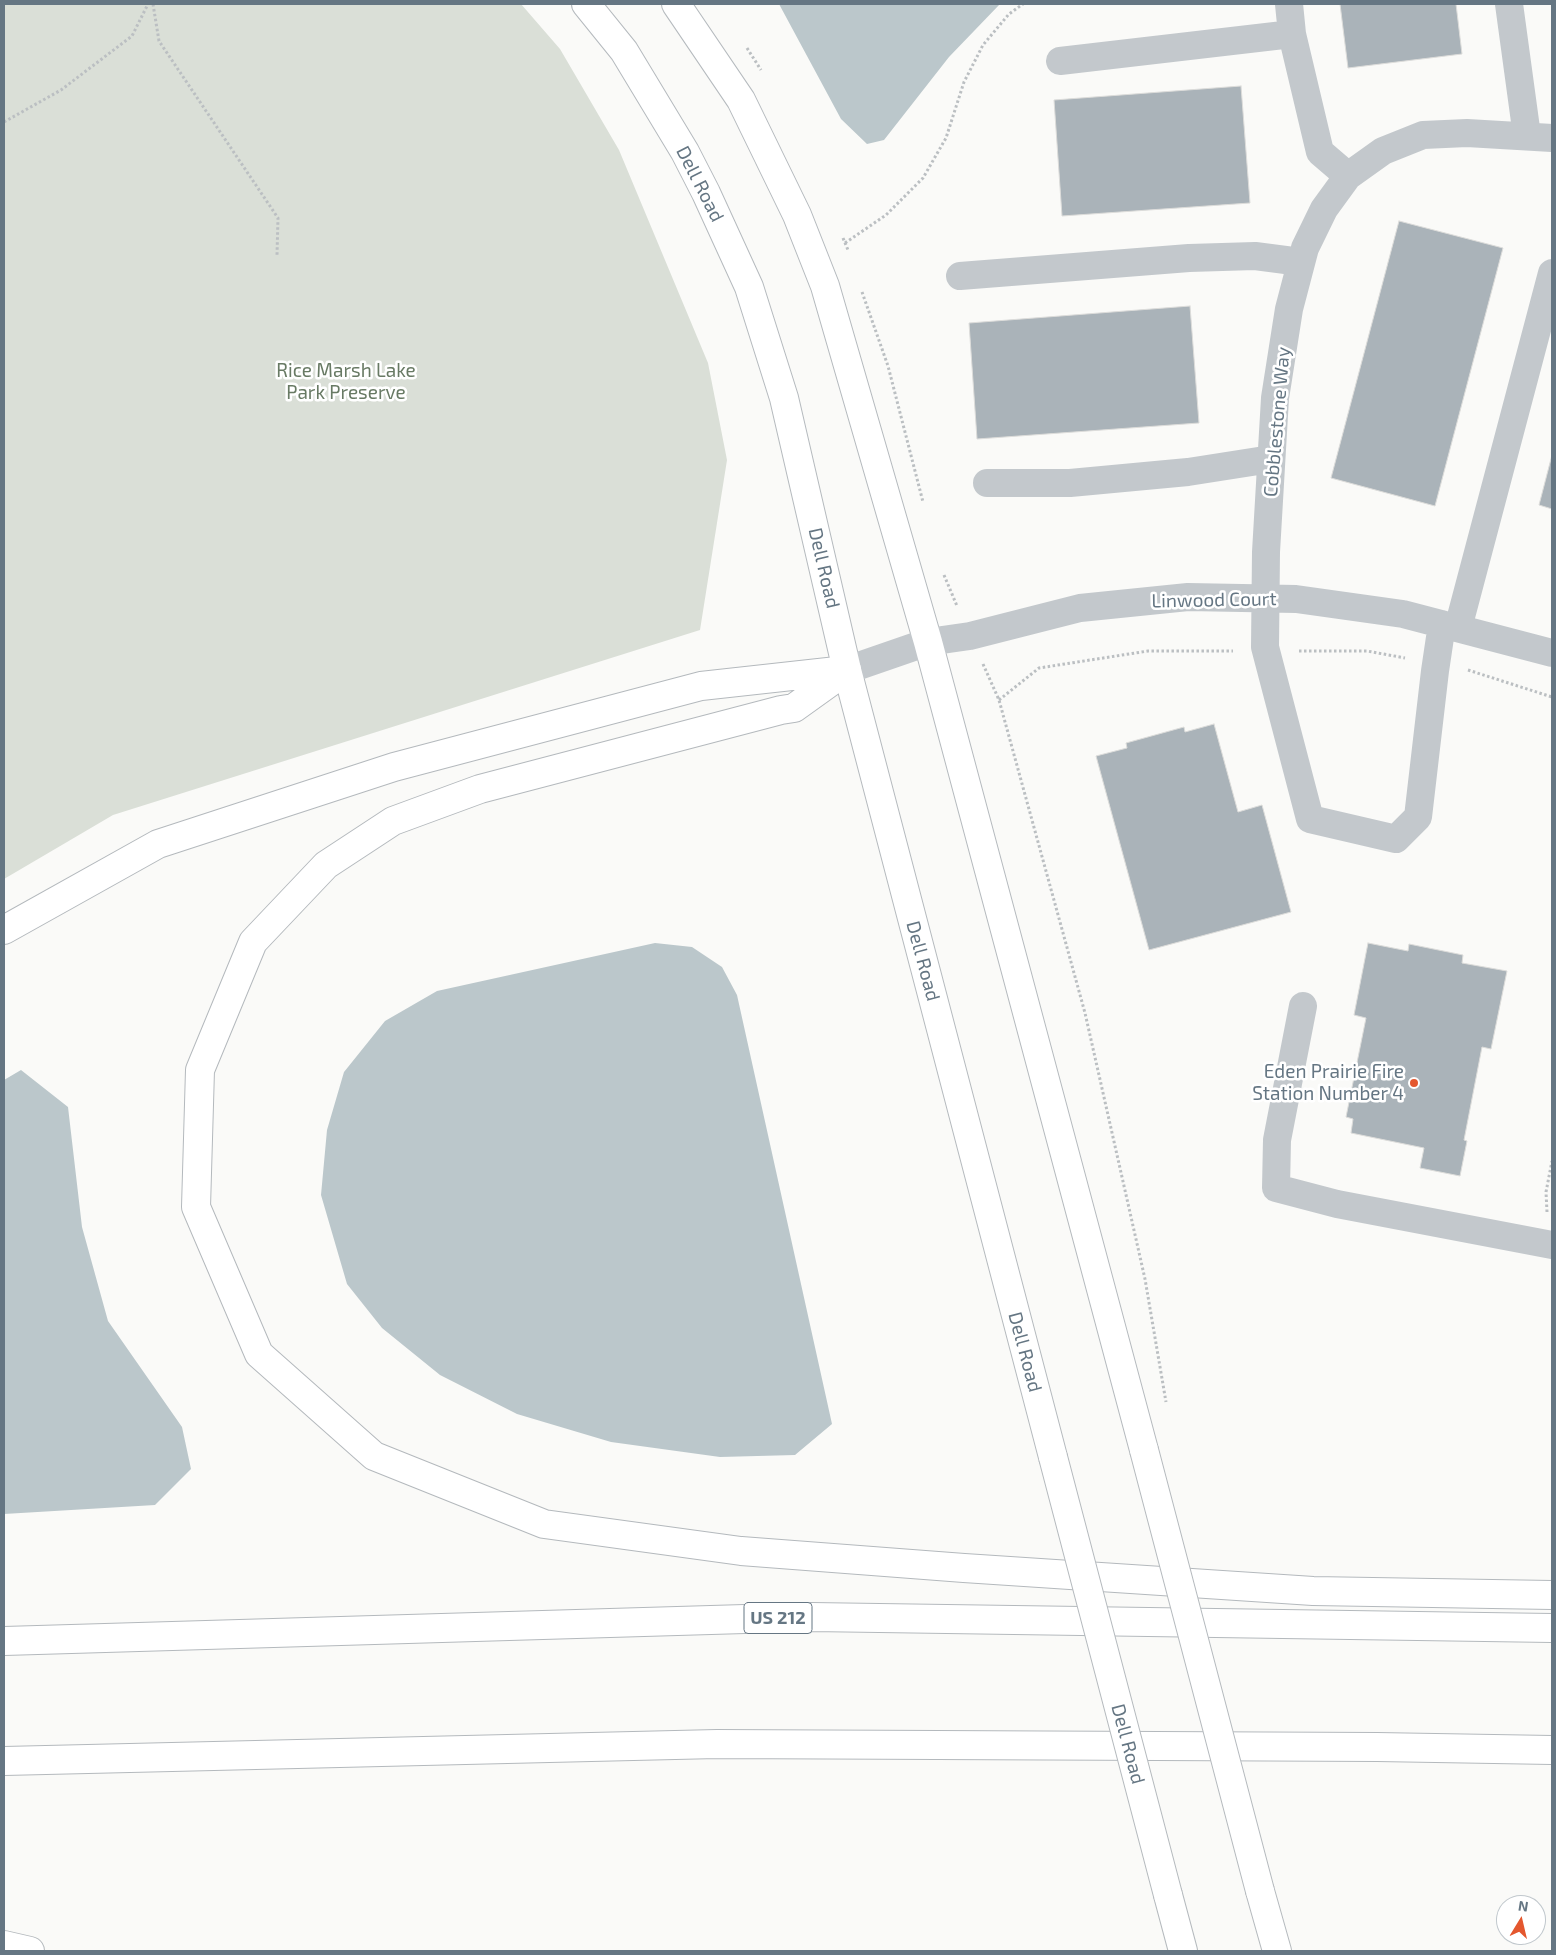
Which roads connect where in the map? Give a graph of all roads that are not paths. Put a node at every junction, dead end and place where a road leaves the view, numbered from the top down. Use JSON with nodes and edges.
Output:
{"nodes":[{"id":1,"x":586,"y":4,"type":"edge"},
{"id":2,"x":676,"y":4,"type":"edge"},
{"id":3,"x":1289,"y":4,"type":"edge"},
{"id":4,"x":1509,"y":4,"type":"edge"},
{"id":5,"x":1292,"y":34,"type":"junction"},
{"id":6,"x":1060,"y":61,"type":"dead end"},
{"id":7,"x":1540,"y":137,"type":"edge"},
{"id":8,"x":1348,"y":176,"type":"junction"},
{"id":9,"x":1301,"y":262,"type":"junction"},
{"id":10,"x":1552,"y":273,"type":"edge"},
{"id":11,"x":960,"y":276,"type":"dead end"},
{"id":12,"x":1272,"y":458,"type":"junction"},
{"id":13,"x":987,"y":483,"type":"dead end"},
{"id":14,"x":1265,"y":598,"type":"junction"},
{"id":15,"x":1450,"y":626,"type":"junction"},
{"id":16,"x":928,"y":642,"type":"junction"},
{"id":17,"x":1552,"y":653,"type":"edge"},
{"id":18,"x":848,"y":670,"type":"junction"},
{"id":19,"x":4,"y":930,"type":"edge"},
{"id":20,"x":1303,"y":1006,"type":"dead end"},
{"id":21,"x":1552,"y":1246,"type":"edge"},
{"id":22,"x":1552,"y":1595,"type":"edge"},
{"id":23,"x":1552,"y":1628,"type":"edge"},
{"id":24,"x":4,"y":1641,"type":"edge"},
{"id":25,"x":1552,"y":1750,"type":"edge"},
{"id":26,"x":4,"y":1761,"type":"edge"},
{"id":27,"x":4,"y":1945,"type":"edge"},
{"id":28,"x":30,"y":1951,"type":"edge"},
{"id":29,"x":1183,"y":1951,"type":"edge"},
{"id":30,"x":1277,"y":1951,"type":"edge"}],
"edges":[{"from":1,"to":18,"type":"main road","name":"Dell Road"},
{"from":2,"to":16,"type":"main road"},
{"from":3,"to":5,"type":"street"},
{"from":4,"to":7,"type":"street"},
{"from":5,"to":6,"type":"street"},
{"from":5,"to":8,"type":"street"},
{"from":7,"to":8,"type":"street","name":"Cobblestone Way"},
{"from":8,"to":9,"type":"street","name":"Cobblestone Way"},
{"from":9,"to":11,"type":"street"},
{"from":9,"to":12,"type":"street","name":"Cobblestone Way"},
{"from":10,"to":15,"type":"street"},
{"from":12,"to":13,"type":"street"},
{"from":12,"to":14,"type":"street","name":"Cobblestone Way"},
{"from":14,"to":15,"type":"street","name":"Linwood Court"},
{"from":14,"to":15,"type":"street","name":"Cobblestone Way"},
{"from":14,"to":16,"type":"street","name":"Linwood Court"},
{"from":15,"to":17,"type":"street","name":"Linwood Court"},
{"from":16,"to":18,"type":"street","name":"Linwood Court"},
{"from":16,"to":30,"type":"main road","bridge":true},
{"from":18,"to":19,"type":"main road"},
{"from":18,"to":22,"type":"main road"},
{"from":18,"to":29,"type":"main road","name":"Dell Road","bridge":true},
{"from":20,"to":21,"type":"street"},
{"from":23,"to":24,"type":"main road","number":"US 212"},
{"from":25,"to":26,"type":"main road"},
{"from":27,"to":28,"type":"main road"}]}
